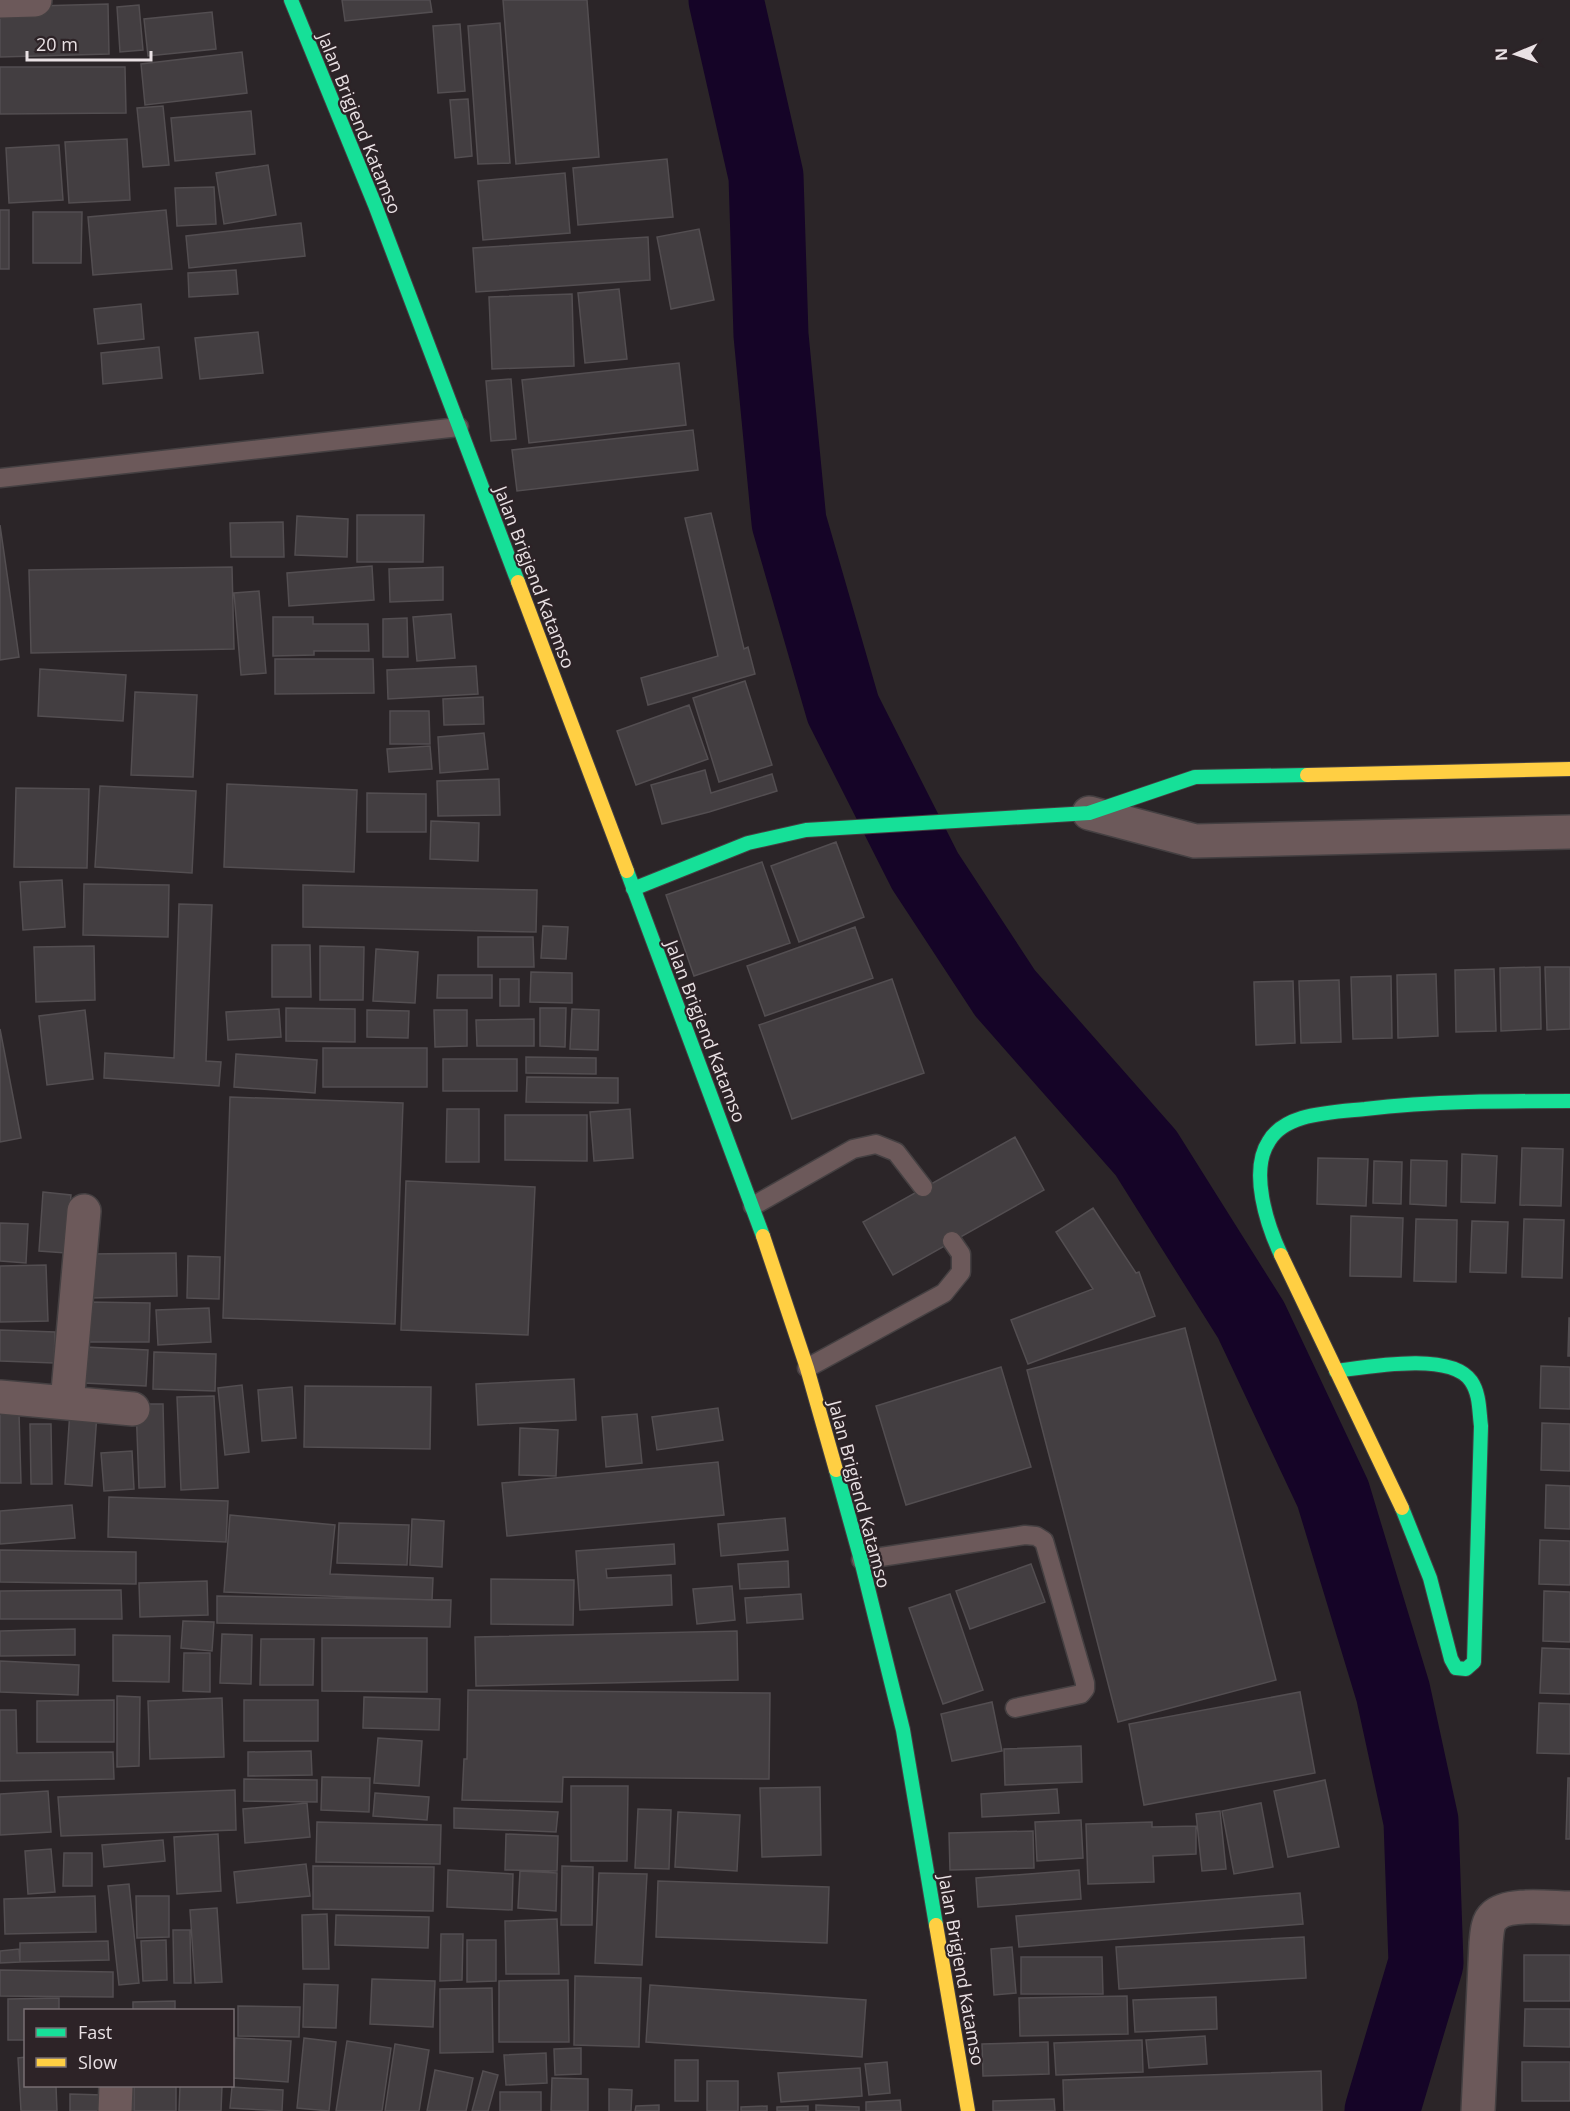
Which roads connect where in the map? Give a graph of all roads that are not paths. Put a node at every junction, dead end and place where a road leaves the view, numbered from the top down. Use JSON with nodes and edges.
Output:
{"nodes":[{"id":1,"x":35,"y":0,"type":"edge"},
{"id":2,"x":291,"y":0,"type":"edge"},
{"id":3,"x":0,"y":1,"type":"edge"},
{"id":4,"x":459,"y":427,"type":"junction"},
{"id":5,"x":0,"y":477,"type":"edge"},
{"id":6,"x":1570,"y":770,"type":"edge"},
{"id":7,"x":1089,"y":813,"type":"junction"},
{"id":8,"x":1570,"y":832,"type":"edge"},
{"id":9,"x":633,"y":889,"type":"junction"},
{"id":10,"x":1570,"y":1101,"type":"edge"},
{"id":11,"x":923,"y":1187,"type":"dead end"},
{"id":12,"x":753,"y":1206,"type":"junction"},
{"id":13,"x":84,"y":1210,"type":"dead end"},
{"id":14,"x":952,"y":1241,"type":"dead end"},
{"id":15,"x":807,"y":1368,"type":"junction"},
{"id":16,"x":1336,"y":1371,"type":"junction"},
{"id":17,"x":0,"y":1397,"type":"edge"},
{"id":18,"x":67,"y":1404,"type":"junction"},
{"id":19,"x":133,"y":1409,"type":"dead end"},
{"id":20,"x":861,"y":1560,"type":"junction"},
{"id":21,"x":1014,"y":1708,"type":"dead end"},
{"id":22,"x":1570,"y":1908,"type":"edge"},
{"id":23,"x":116,"y":2087,"type":"edge"},
{"id":24,"x":115,"y":2111,"type":"edge"},
{"id":25,"x":968,"y":2111,"type":"edge"},
{"id":26,"x":1478,"y":2111,"type":"edge"}],
"edges":[{"from":1,"to":3,"type":"street"},
{"from":2,"to":4,"type":"street","name":"Jalan Brigjend Katamso"},
{"from":4,"to":5,"type":"lane"},
{"from":4,"to":9,"type":"street","name":"Jalan Brigjend Katamso"},
{"from":6,"to":7,"type":"street"},
{"from":7,"to":8,"type":"street"},
{"from":7,"to":9,"type":"street"},
{"from":9,"to":12,"type":"street","name":"Jalan Brigjend Katamso"},
{"from":10,"to":16,"type":"street"},
{"from":11,"to":12,"type":"lane"},
{"from":12,"to":15,"type":"street","name":"Jalan Brigjend Katamso"},
{"from":13,"to":18,"type":"street"},
{"from":14,"to":15,"type":"lane"},
{"from":15,"to":20,"type":"street","name":"Jalan Brigjend Katamso"},
{"from":16,"to":16,"type":"street"},
{"from":17,"to":18,"type":"street"},
{"from":18,"to":19,"type":"street"},
{"from":20,"to":21,"type":"lane"},
{"from":20,"to":25,"type":"street","name":"Jalan Brigjend Katamso"},
{"from":22,"to":26,"type":"street"},
{"from":23,"to":24,"type":"street"}]}
